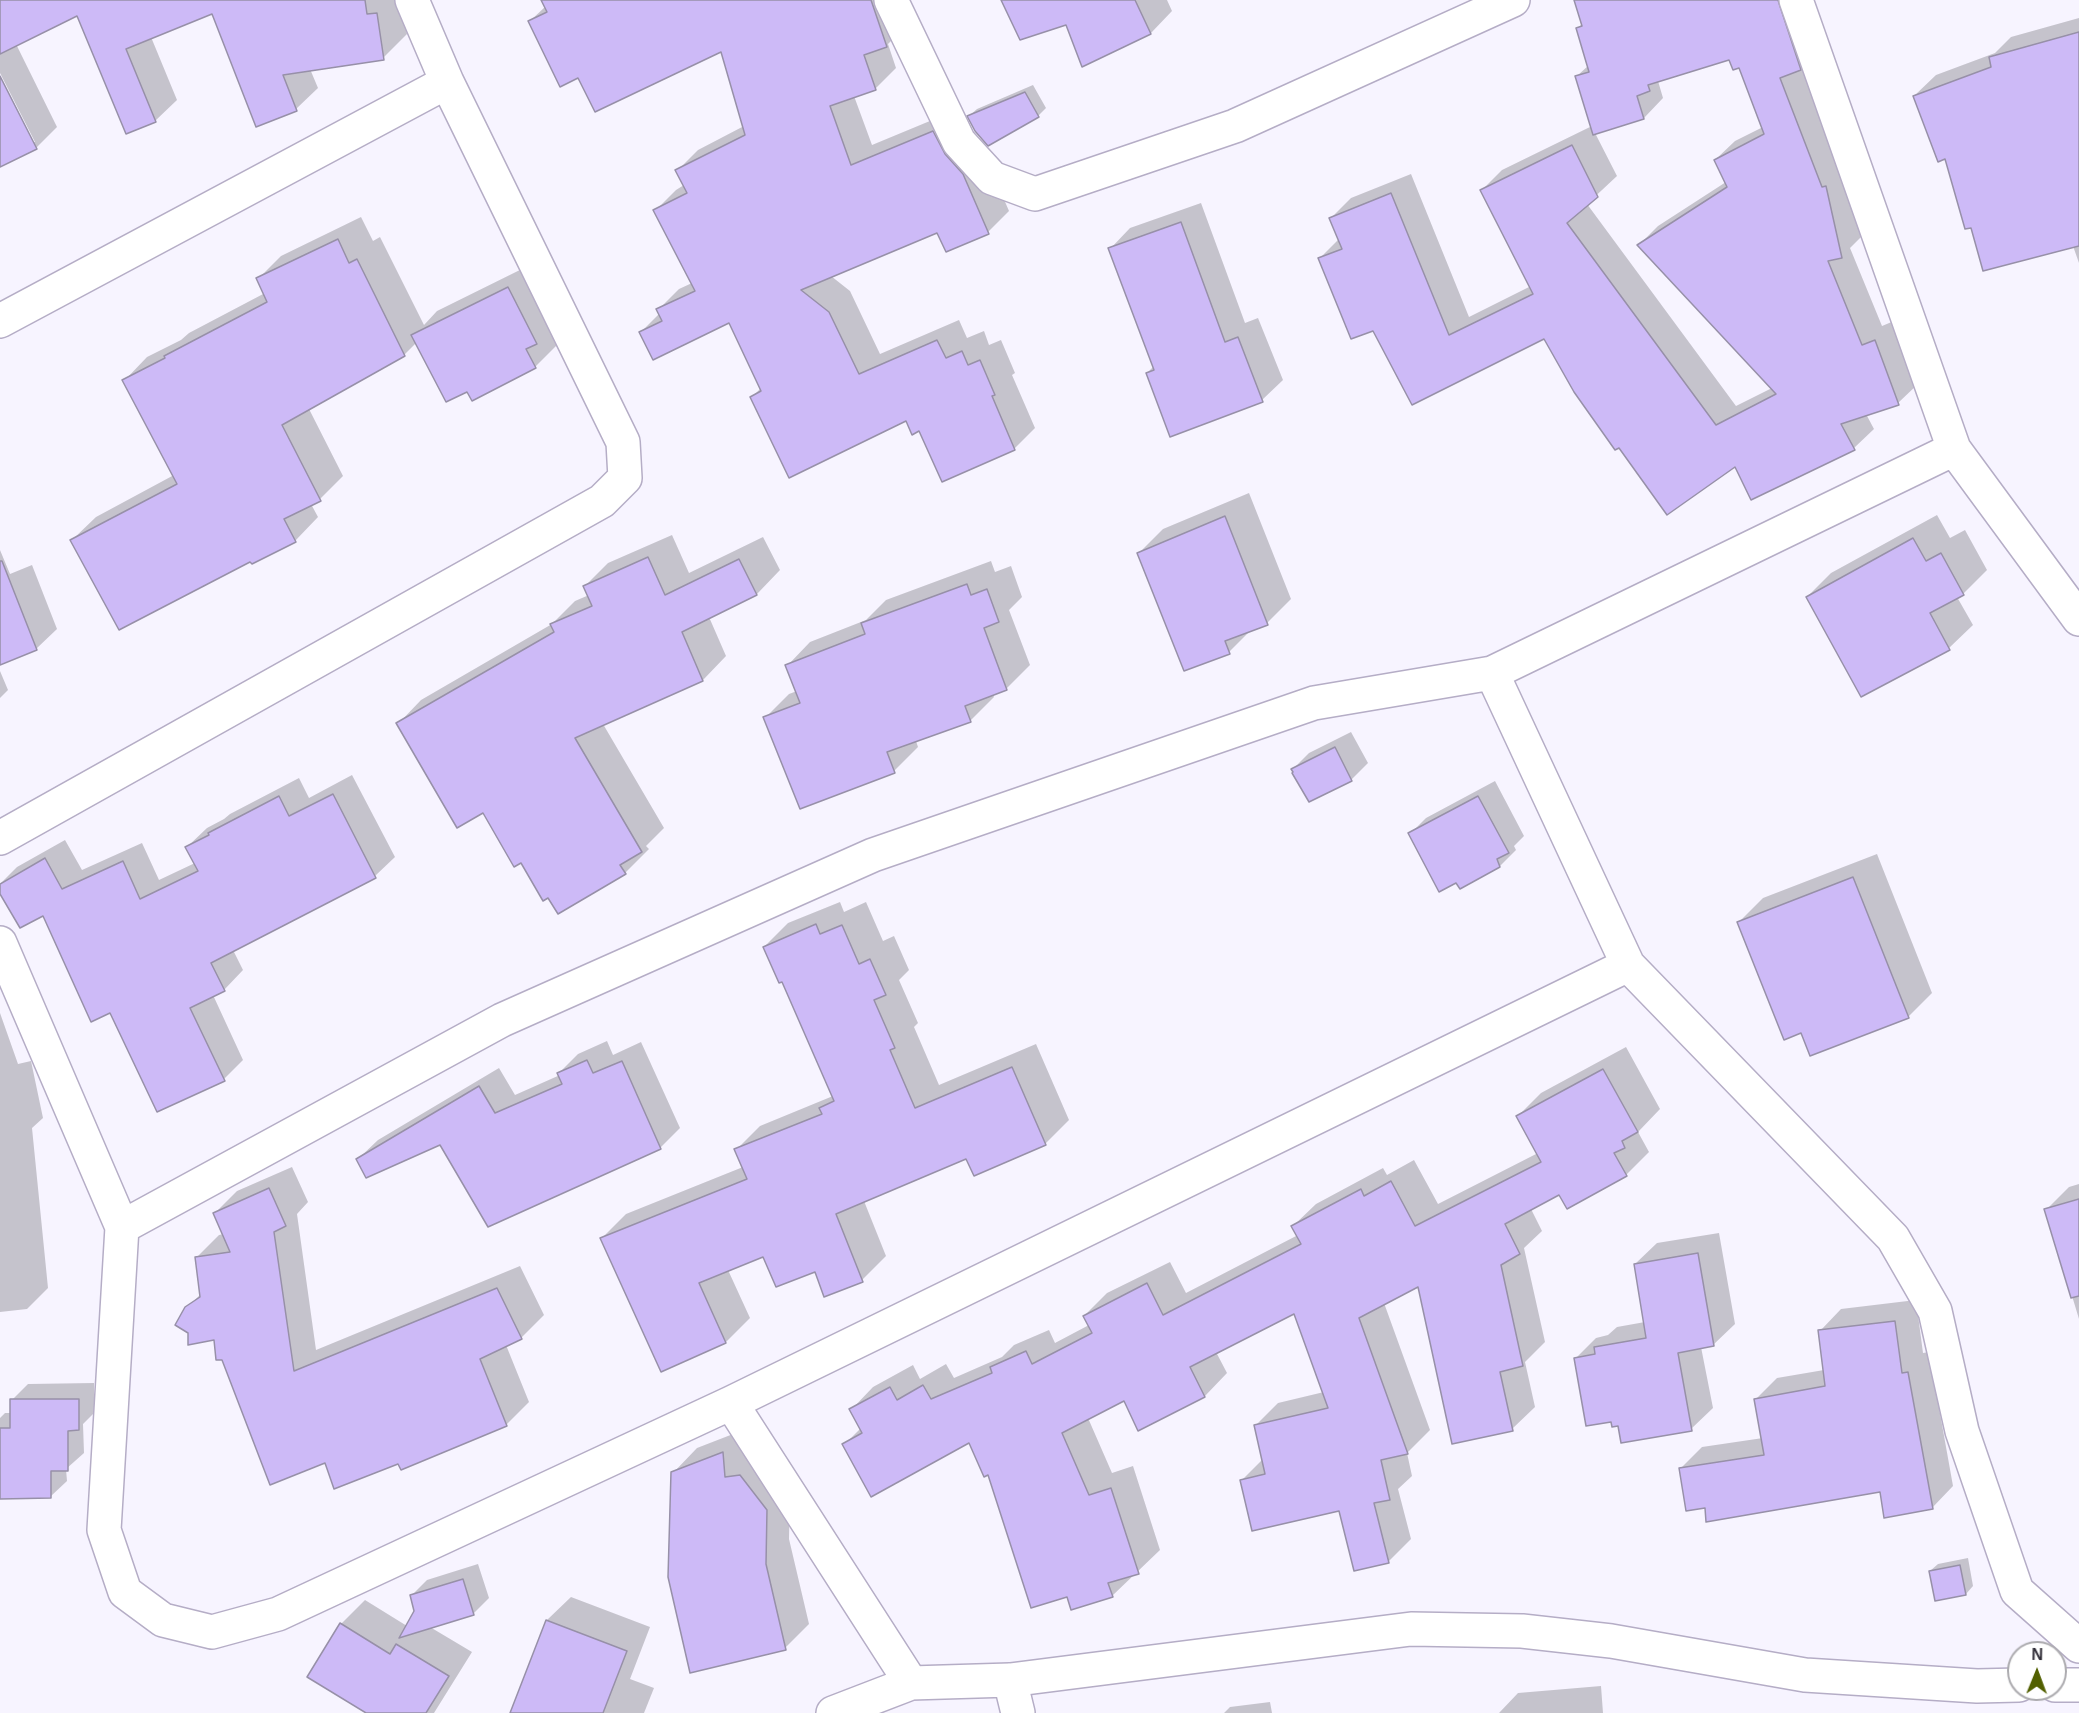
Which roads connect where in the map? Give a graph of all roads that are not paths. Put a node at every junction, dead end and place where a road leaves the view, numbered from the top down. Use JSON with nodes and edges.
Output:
{"nodes":[{"id":1,"x":412,"y":0,"type":"edge"},
{"id":2,"x":891,"y":0,"type":"edge"},
{"id":3,"x":1513,"y":0,"type":"edge"},
{"id":4,"x":1797,"y":0,"type":"edge"},
{"id":5,"x":447,"y":82,"type":"junction"},
{"id":6,"x":0,"y":321,"type":"edge"},
{"id":7,"x":1954,"y":449,"type":"junction"},
{"id":8,"x":2079,"y":619,"type":"edge"},
{"id":9,"x":1492,"y":673,"type":"junction"},
{"id":10,"x":0,"y":838,"type":"edge"},
{"id":11,"x":0,"y":943,"type":"edge"},
{"id":12,"x":1628,"y":965,"type":"junction"},
{"id":13,"x":122,"y":1227,"type":"junction"},
{"id":14,"x":731,"y":1403,"type":"junction"},
{"id":15,"x":2079,"y":1646,"type":"edge"},
{"id":16,"x":1010,"y":1680,"type":"junction"},
{"id":17,"x":911,"y":1683,"type":"junction"},
{"id":18,"x":2007,"y":1685,"type":"edge"},
{"id":19,"x":833,"y":1713,"type":"edge"},
{"id":20,"x":1018,"y":1713,"type":"edge"}],
"edges":[{"from":1,"to":5,"type":"street"},
{"from":2,"to":3,"type":"street"},
{"from":4,"to":7,"type":"street"},
{"from":5,"to":6,"type":"street"},
{"from":5,"to":10,"type":"street"},
{"from":7,"to":8,"type":"street"},
{"from":7,"to":9,"type":"street"},
{"from":9,"to":12,"type":"street"},
{"from":9,"to":13,"type":"street"},
{"from":11,"to":13,"type":"street"},
{"from":12,"to":14,"type":"street"},
{"from":12,"to":15,"type":"street"},
{"from":13,"to":14,"type":"street"},
{"from":14,"to":17,"type":"street"},
{"from":16,"to":17,"type":"street"},
{"from":16,"to":18,"type":"street"},
{"from":16,"to":20,"type":"street"},
{"from":17,"to":19,"type":"street"}]}
